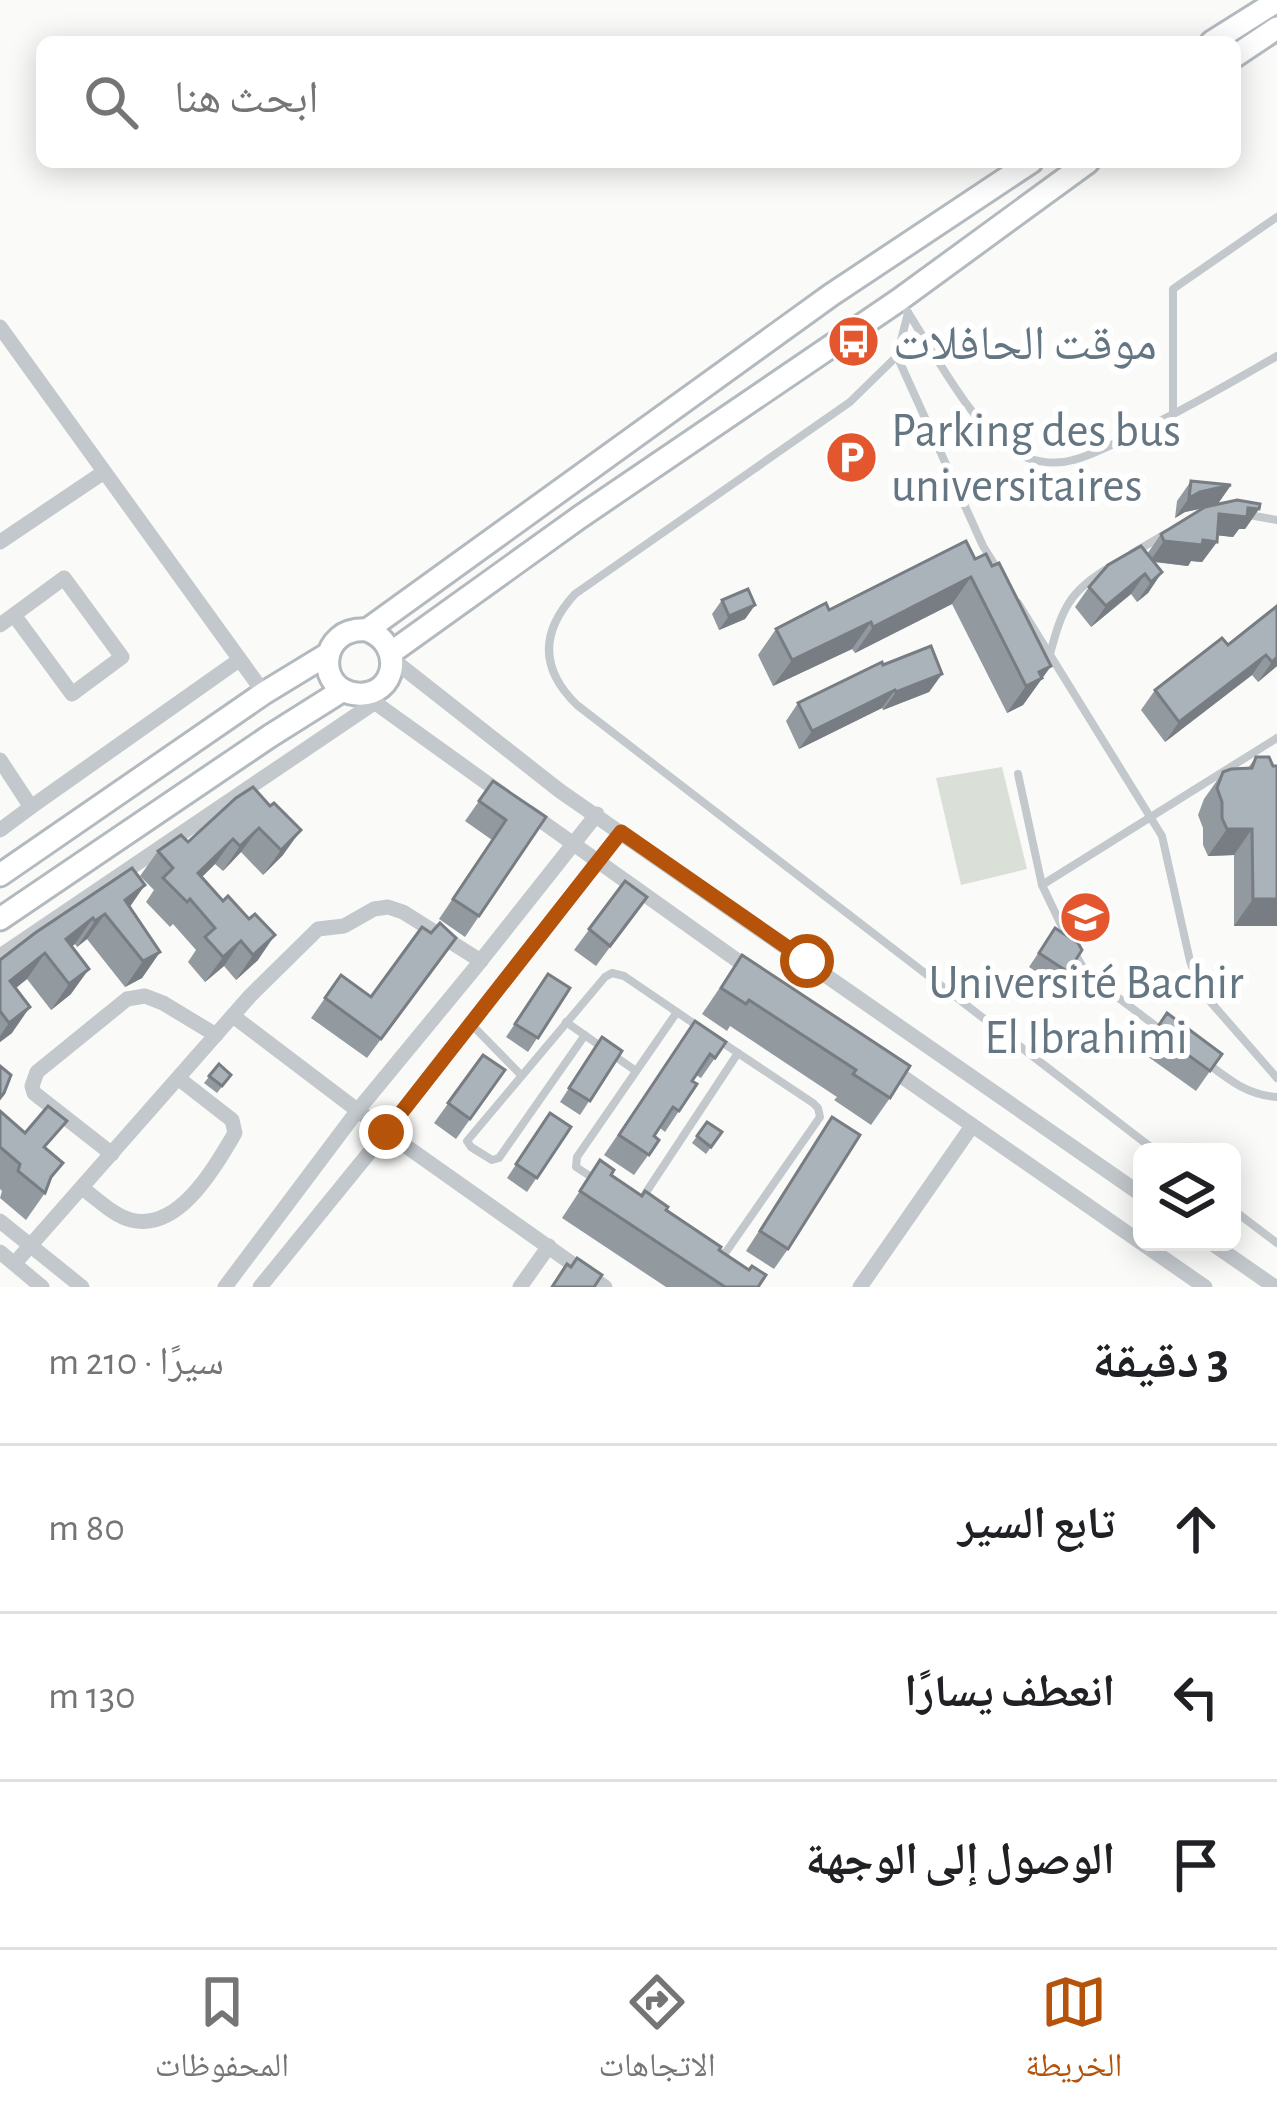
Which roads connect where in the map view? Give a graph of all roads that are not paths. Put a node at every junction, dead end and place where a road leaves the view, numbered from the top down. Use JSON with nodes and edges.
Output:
{"nodes":[{"id":1,"x":1277,"y":1,"type":"edge"},
{"id":2,"x":1277,"y":28,"type":"edge"},
{"id":3,"x":1222,"y":36,"type":"edge"},
{"id":4,"x":1241,"y":52,"type":"edge"},
{"id":5,"x":1022,"y":168,"type":"edge"},
{"id":6,"x":1080,"y":168,"type":"edge"},
{"id":7,"x":1277,"y":217,"type":"edge"},
{"id":8,"x":904,"y":307,"type":"junction"},
{"id":9,"x":0,"y":327,"type":"edge"},
{"id":10,"x":897,"y":356,"type":"junction"},
{"id":11,"x":1277,"y":356,"type":"edge"},
{"id":12,"x":1173,"y":415,"type":"junction"},
{"id":13,"x":104,"y":472,"type":"junction"},
{"id":14,"x":1242,"y":514,"type":"edge"},
{"id":15,"x":1277,"y":520,"type":"edge"},
{"id":16,"x":1168,"y":532,"type":"edge"},
{"id":17,"x":0,"y":542,"type":"edge"},
{"id":18,"x":1006,"y":582,"type":"edge"},
{"id":19,"x":1017,"y":600,"type":"edge"},
{"id":20,"x":7,"y":620,"type":"edge"},
{"id":21,"x":368,"y":630,"type":"junction"},
{"id":22,"x":1050,"y":654,"type":"junction"},
{"id":23,"x":328,"y":655,"type":"junction"},
{"id":24,"x":392,"y":656,"type":"junction"},
{"id":25,"x":239,"y":660,"type":"junction"},
{"id":26,"x":264,"y":693,"type":"junction"},
{"id":27,"x":360,"y":696,"type":"junction"},
{"id":28,"x":1277,"y":738,"type":"edge"},
{"id":29,"x":0,"y":760,"type":"edge"},
{"id":30,"x":1018,"y":775,"type":"dead end"},
{"id":31,"x":32,"y":807,"type":"junction"},
{"id":32,"x":597,"y":814,"type":"junction"},
{"id":33,"x":1152,"y":818,"type":"junction"},
{"id":34,"x":0,"y":830,"type":"edge"},
{"id":35,"x":621,"y":832,"type":"junction"},
{"id":36,"x":573,"y":843,"type":"junction"},
{"id":37,"x":596,"y":861,"type":"junction"},
{"id":38,"x":0,"y":875,"type":"edge"},
{"id":39,"x":1042,"y":885,"type":"junction"},
{"id":40,"x":0,"y":919,"type":"edge"},
{"id":41,"x":0,"y":956,"type":"edge"},
{"id":42,"x":482,"y":961,"type":"junction"},
{"id":43,"x":765,"y":980,"type":"edge"},
{"id":44,"x":677,"y":1012,"type":"junction"},
{"id":45,"x":233,"y":1016,"type":"junction"},
{"id":46,"x":566,"y":1022,"type":"junction"},
{"id":47,"x":470,"y":1023,"type":"junction"},
{"id":48,"x":1166,"y":1033,"type":"edge"},
{"id":49,"x":216,"y":1035,"type":"junction"},
{"id":50,"x":585,"y":1035,"type":"junction"},
{"id":51,"x":738,"y":1053,"type":"junction"},
{"id":52,"x":878,"y":1060,"type":"edge"},
{"id":53,"x":1203,"y":1060,"type":"edge"},
{"id":54,"x":636,"y":1071,"type":"junction"},
{"id":55,"x":521,"y":1075,"type":"junction"},
{"id":56,"x":178,"y":1078,"type":"junction"},
{"id":57,"x":1277,"y":1078,"type":"edge"},
{"id":58,"x":1277,"y":1097,"type":"edge"},
{"id":59,"x":358,"y":1110,"type":"junction"},
{"id":60,"x":972,"y":1126,"type":"junction"},
{"id":61,"x":386,"y":1132,"type":"junction"},
{"id":62,"x":1144,"y":1143,"type":"edge"},
{"id":63,"x":112,"y":1154,"type":"junction"},
{"id":64,"x":606,"y":1186,"type":"edge"},
{"id":65,"x":82,"y":1188,"type":"junction"},
{"id":66,"x":1133,"y":1189,"type":"edge"},
{"id":67,"x":637,"y":1206,"type":"edge"},
{"id":68,"x":1241,"y":1216,"type":"edge"},
{"id":69,"x":0,"y":1221,"type":"edge"},
{"id":70,"x":1277,"y":1243,"type":"edge"},
{"id":71,"x":32,"y":1246,"type":"junction"},
{"id":72,"x":549,"y":1246,"type":"junction"},
{"id":73,"x":705,"y":1251,"type":"edge"},
{"id":74,"x":1223,"y":1251,"type":"edge"},
{"id":75,"x":0,"y":1252,"type":"edge"},
{"id":76,"x":15,"y":1263,"type":"junction"},
{"id":77,"x":42,"y":1287,"type":"edge"},
{"id":78,"x":82,"y":1287,"type":"edge"},
{"id":79,"x":225,"y":1287,"type":"edge"},
{"id":80,"x":260,"y":1287,"type":"edge"},
{"id":81,"x":520,"y":1287,"type":"edge"},
{"id":82,"x":605,"y":1287,"type":"edge"},
{"id":83,"x":860,"y":1287,"type":"edge"},
{"id":84,"x":1205,"y":1287,"type":"edge"},
{"id":85,"x":1275,"y":1287,"type":"edge"}],
"edges":[{"from":1,"to":3,"type":"main road"},
{"from":2,"to":4,"type":"main road"},
{"from":5,"to":21,"type":"main road"},
{"from":6,"to":8,"type":"main road"},
{"from":7,"to":12,"type":"lane"},
{"from":8,"to":10,"type":"lane"},
{"from":8,"to":12,"type":"lane"},
{"from":8,"to":24,"type":"main road"},
{"from":9,"to":13,"type":"street"},
{"from":10,"to":18,"type":"lane"},
{"from":10,"to":62,"type":"lane"},
{"from":11,"to":12,"type":"lane"},
{"from":13,"to":17,"type":"street"},
{"from":13,"to":25,"type":"street"},
{"from":14,"to":15,"type":"lane"},
{"from":16,"to":22,"type":"lane"},
{"from":19,"to":22,"type":"lane"},
{"from":20,"to":20,"type":"street"},
{"from":21,"to":23,"type":"main road"},
{"from":21,"to":24,"type":"main road"},
{"from":22,"to":33,"type":"lane"},
{"from":23,"to":26,"type":"main road"},
{"from":23,"to":27,"type":"main road"},
{"from":24,"to":27,"type":"main road"},
{"from":24,"to":32,"type":"street"},
{"from":25,"to":26,"type":"street"},
{"from":25,"to":31,"type":"street"},
{"from":26,"to":38,"type":"main road"},
{"from":27,"to":36,"type":"street"},
{"from":27,"to":40,"type":"main road"},
{"from":27,"to":41,"type":"street"},
{"from":28,"to":33,"type":"lane"},
{"from":29,"to":31,"type":"street"},
{"from":30,"to":39,"type":"lane"},
{"from":31,"to":34,"type":"street"},
{"from":32,"to":35,"type":"street"},
{"from":32,"to":36,"type":"street"},
{"from":33,"to":39,"type":"lane"},
{"from":33,"to":57,"type":"lane"},
{"from":35,"to":37,"type":"street"},
{"from":35,"to":66,"type":"street"},
{"from":36,"to":37,"type":"street"},
{"from":36,"to":42,"type":"street"},
{"from":37,"to":43,"type":"street"},
{"from":37,"to":47,"type":"street"},
{"from":39,"to":48,"type":"lane"},
{"from":42,"to":45,"type":"street"},
{"from":42,"to":59,"type":"street"},
{"from":44,"to":46,"type":"lane"},
{"from":44,"to":51,"type":"lane"},
{"from":44,"to":54,"type":"lane"},
{"from":45,"to":49,"type":"street"},
{"from":45,"to":59,"type":"street"},
{"from":46,"to":50,"type":"lane"},
{"from":46,"to":55,"type":"lane"},
{"from":47,"to":55,"type":"lane"},
{"from":47,"to":61,"type":"street"},
{"from":49,"to":56,"type":"street"},
{"from":49,"to":63,"type":"street"},
{"from":50,"to":54,"type":"lane"},
{"from":50,"to":55,"type":"lane"},
{"from":51,"to":67,"type":"lane"},
{"from":51,"to":73,"type":"lane"},
{"from":52,"to":60,"type":"street"},
{"from":53,"to":58,"type":"lane"},
{"from":54,"to":64,"type":"lane"},
{"from":56,"to":63,"type":"street"},
{"from":56,"to":65,"type":"street"},
{"from":59,"to":61,"type":"street"},
{"from":59,"to":79,"type":"street"},
{"from":60,"to":83,"type":"street"},
{"from":60,"to":84,"type":"street"},
{"from":61,"to":72,"type":"street"},
{"from":61,"to":80,"type":"street"},
{"from":63,"to":65,"type":"street"},
{"from":65,"to":71,"type":"street"},
{"from":68,"to":70,"type":"lane"},
{"from":69,"to":71,"type":"street"},
{"from":71,"to":76,"type":"street"},
{"from":71,"to":78,"type":"street"},
{"from":72,"to":81,"type":"street"},
{"from":72,"to":82,"type":"street"},
{"from":74,"to":85,"type":"street"},
{"from":75,"to":76,"type":"street"},
{"from":76,"to":77,"type":"street"}]}
